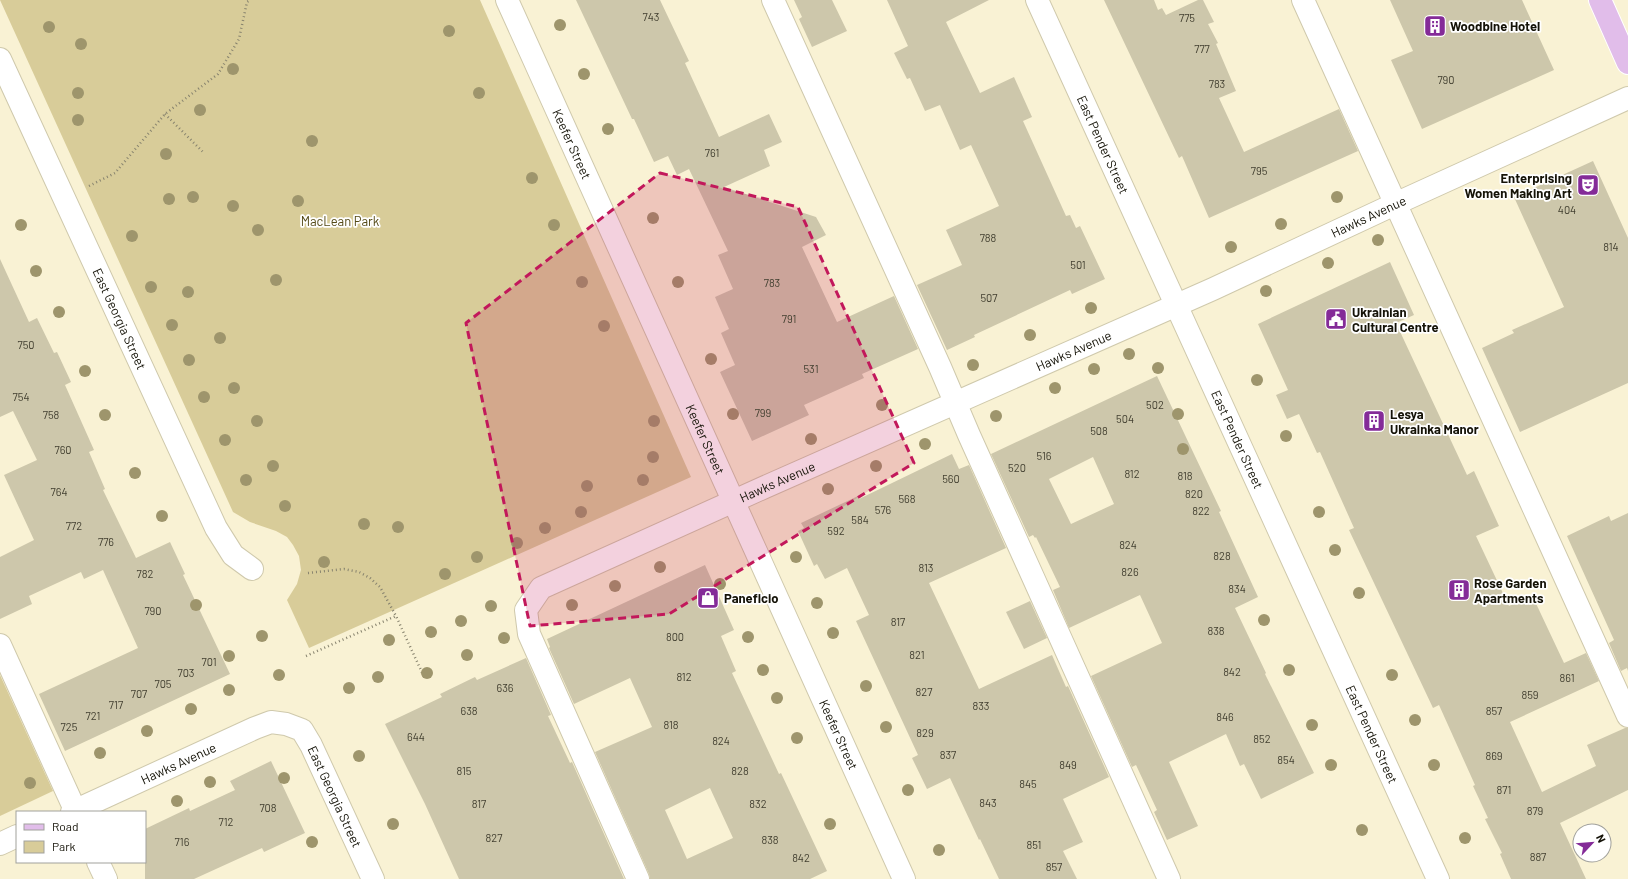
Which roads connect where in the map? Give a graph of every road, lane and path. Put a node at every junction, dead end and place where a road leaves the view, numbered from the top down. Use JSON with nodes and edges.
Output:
{"nodes":[{"id":1,"x":250,"y":0,"type":"edge"},
{"id":2,"x":508,"y":0,"type":"edge"},
{"id":3,"x":772,"y":0,"type":"edge"},
{"id":4,"x":1037,"y":0,"type":"edge"},
{"id":5,"x":1303,"y":0,"type":"edge"},
{"id":6,"x":1600,"y":0,"type":"edge"},
{"id":7,"x":246,"y":1,"type":"edge"},
{"id":8,"x":0,"y":59,"type":"edge"},
{"id":9,"x":1628,"y":63,"type":"edge"},
{"id":10,"x":1628,"y":98,"type":"edge"},
{"id":11,"x":164,"y":114,"type":"junction"},
{"id":12,"x":203,"y":152,"type":"dead end"},
{"id":13,"x":63,"y":198,"type":"junction"},
{"id":14,"x":1395,"y":204,"type":"junction"},
{"id":15,"x":1177,"y":305,"type":"junction"},
{"id":16,"x":956,"y":403,"type":"junction"},
{"id":17,"x":733,"y":501,"type":"junction"},
{"id":18,"x":252,"y":569,"type":"dead end"},
{"id":19,"x":308,"y":573,"type":"dead end"},
{"id":20,"x":396,"y":616,"type":"junction"},
{"id":21,"x":0,"y":645,"type":"edge"},
{"id":22,"x":306,"y":656,"type":"dead end"},
{"id":23,"x":425,"y":680,"type":"dead end"},
{"id":24,"x":1628,"y":716,"type":"edge"},
{"id":25,"x":286,"y":724,"type":"joint"},
{"id":26,"x":74,"y":811,"type":"edge"},
{"id":27,"x":16,"y":836,"type":"edge"},
{"id":28,"x":0,"y":844,"type":"edge"},
{"id":29,"x":98,"y":863,"type":"edge"},
{"id":30,"x":106,"y":879,"type":"edge"},
{"id":31,"x":373,"y":879,"type":"edge"},
{"id":32,"x":638,"y":879,"type":"edge"},
{"id":33,"x":904,"y":879,"type":"edge"},
{"id":34,"x":1169,"y":879,"type":"edge"},
{"id":35,"x":1438,"y":879,"type":"edge"}],
"edges":[{"from":1,"to":7,"type":"path"},
{"from":2,"to":17,"type":"street","name":"Keefer Street"},
{"from":3,"to":16,"type":"street"},
{"from":4,"to":15,"type":"street","name":"East Pender Street"},
{"from":5,"to":14,"type":"street"},
{"from":6,"to":9,"type":"main road"},
{"from":7,"to":11,"type":"path"},
{"from":8,"to":13,"type":"street","name":"East Georgia Street"},
{"from":10,"to":14,"type":"street","name":"Hawks Avenue"},
{"from":11,"to":12,"type":"path"},
{"from":11,"to":13,"type":"path"},
{"from":13,"to":18,"type":"street","name":"East Georgia Street"},
{"from":14,"to":15,"type":"street","name":"Hawks Avenue"},
{"from":14,"to":24,"type":"street"},
{"from":15,"to":16,"type":"street","name":"Hawks Avenue"},
{"from":15,"to":35,"type":"street","name":"East Pender Street"},
{"from":16,"to":17,"type":"street","name":"Hawks Avenue"},
{"from":16,"to":34,"type":"street"},
{"from":17,"to":32,"type":"street","name":"Hawks Avenue"},
{"from":17,"to":33,"type":"street","name":"Keefer Street"},
{"from":19,"to":20,"type":"path"},
{"from":20,"to":22,"type":"path"},
{"from":20,"to":23,"type":"path"},
{"from":21,"to":26,"type":"street"},
{"from":25,"to":26,"type":"street","name":"Hawks Avenue"},
{"from":25,"to":31,"type":"street","name":"East Georgia Street"},
{"from":27,"to":28,"type":"street"},
{"from":29,"to":30,"type":"street"}]}
